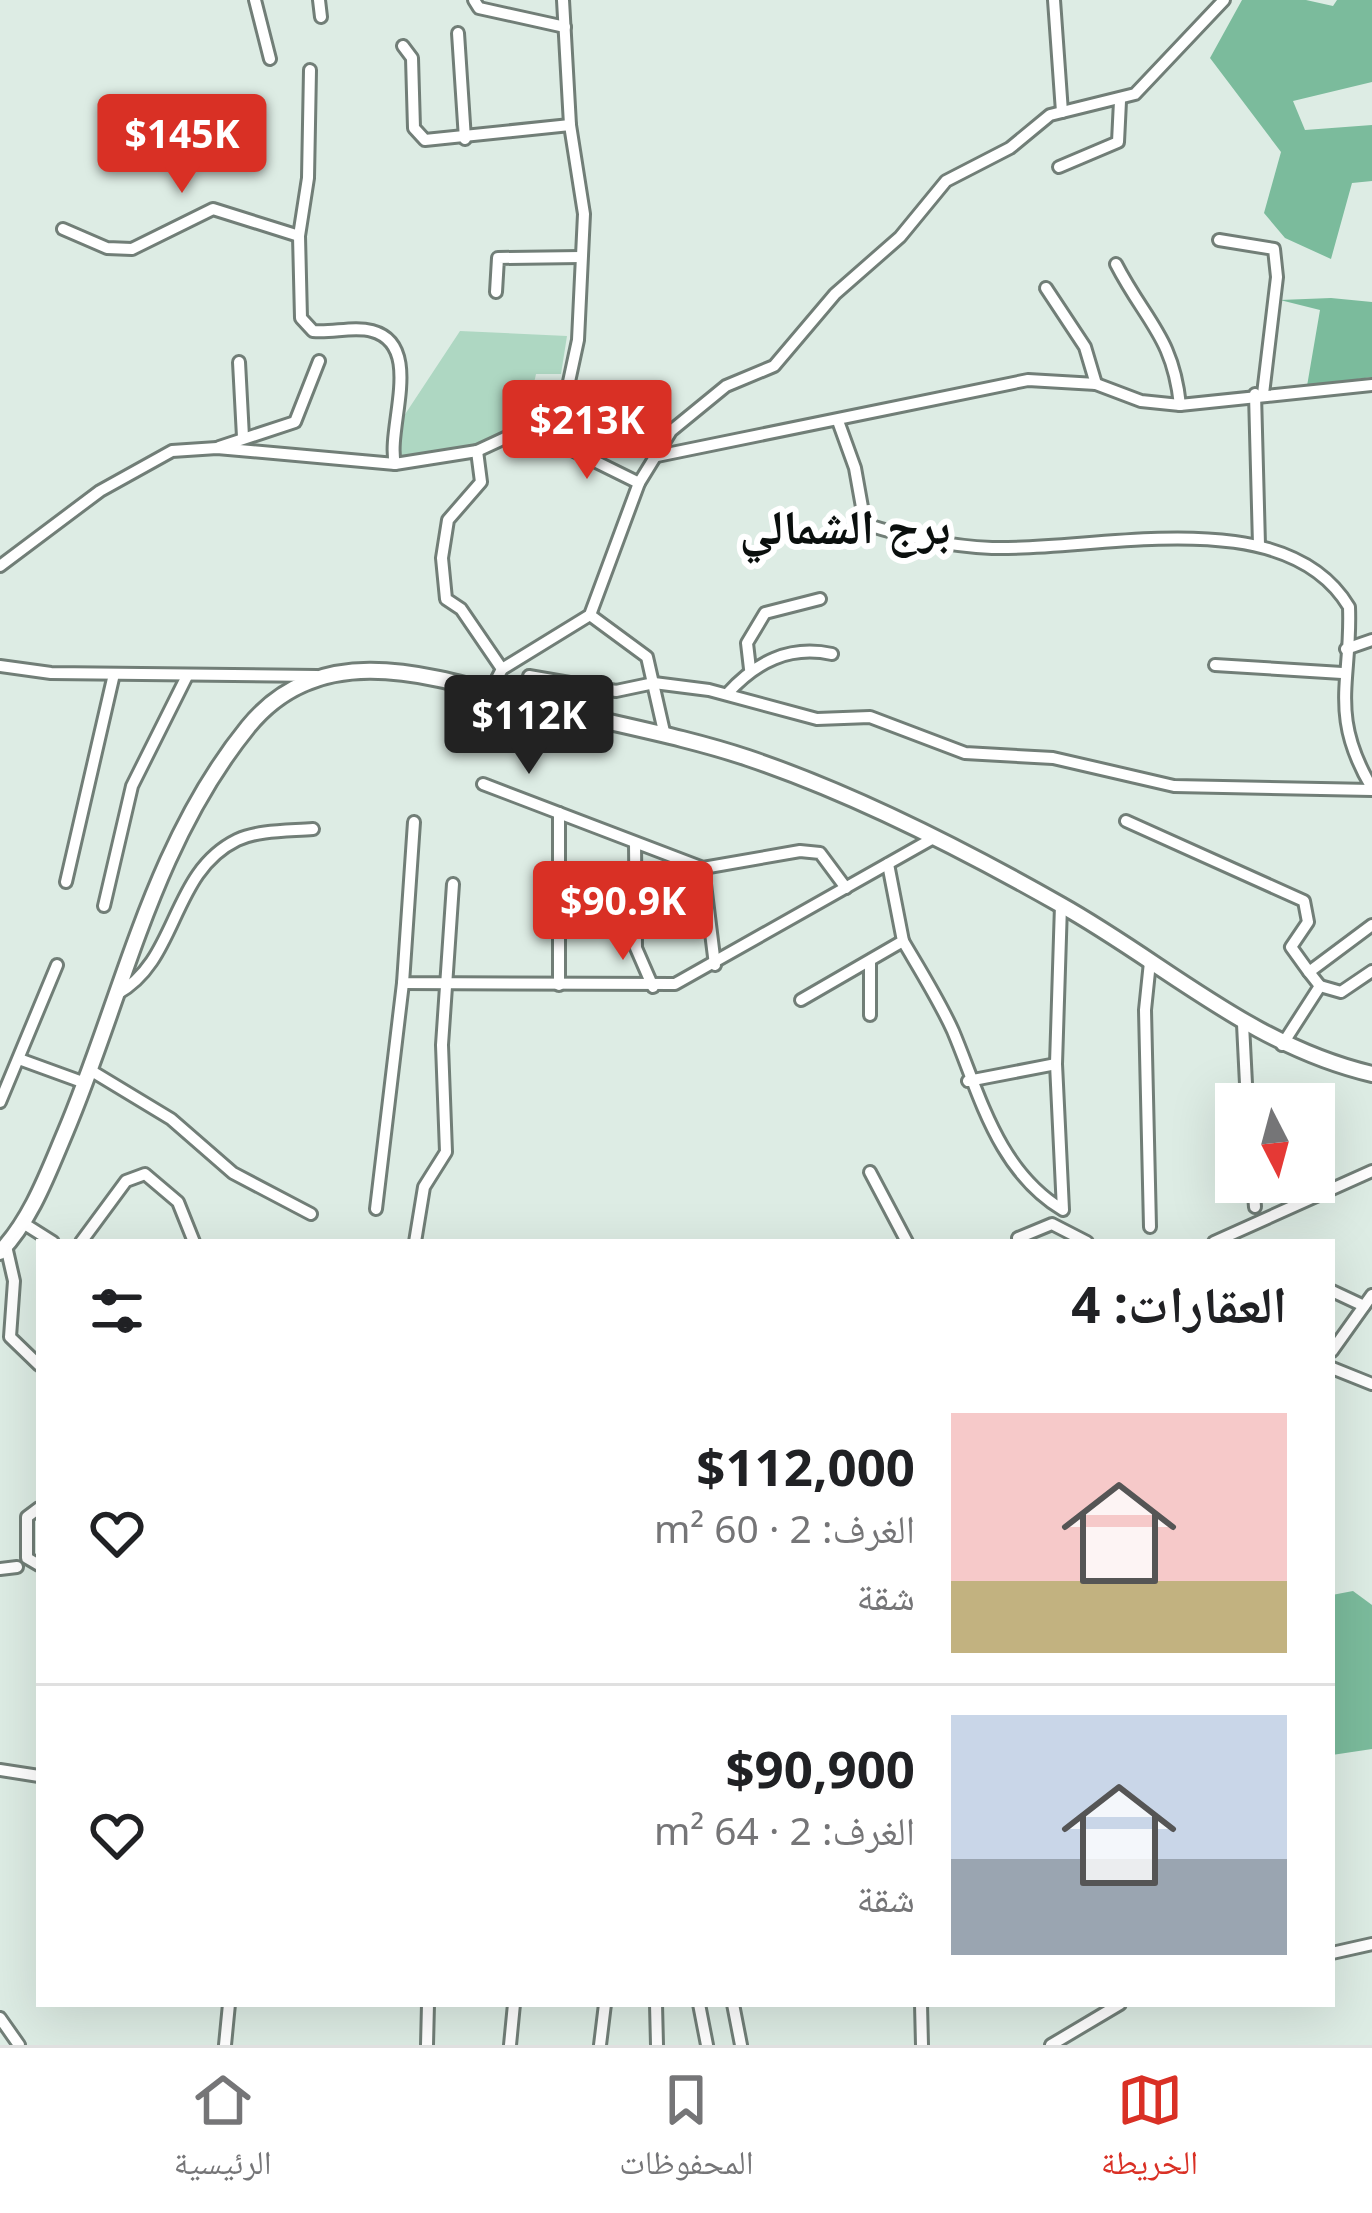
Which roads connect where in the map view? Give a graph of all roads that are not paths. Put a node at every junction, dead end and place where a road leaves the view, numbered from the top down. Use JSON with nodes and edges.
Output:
{"nodes":[{"id":1,"x":255,"y":0,"type":"edge"},
{"id":2,"x":319,"y":0,"type":"edge"},
{"id":3,"x":474,"y":0,"type":"edge"},
{"id":4,"x":563,"y":0,"type":"edge"},
{"id":5,"x":1054,"y":0,"type":"edge"},
{"id":6,"x":1224,"y":0,"type":"edge"},
{"id":7,"x":321,"y":17,"type":"dead end"},
{"id":8,"x":565,"y":27,"type":"junction"},
{"id":9,"x":458,"y":33,"type":"dead end"},
{"id":10,"x":403,"y":46,"type":"dead end"},
{"id":11,"x":270,"y":59,"type":"dead end"},
{"id":12,"x":310,"y":70,"type":"dead end"},
{"id":13,"x":1120,"y":101,"type":"junction"},
{"id":14,"x":1062,"y":112,"type":"junction"},
{"id":15,"x":570,"y":125,"type":"junction"},
{"id":16,"x":465,"y":140,"type":"junction"},
{"id":17,"x":1059,"y":167,"type":"dead end"},
{"id":18,"x":63,"y":229,"type":"dead end"},
{"id":19,"x":299,"y":236,"type":"junction"},
{"id":20,"x":1220,"y":240,"type":"dead end"},
{"id":21,"x":581,"y":257,"type":"junction"},
{"id":22,"x":1116,"y":264,"type":"dead end"},
{"id":23,"x":1046,"y":288,"type":"dead end"},
{"id":24,"x":496,"y":292,"type":"dead end"},
{"id":25,"x":239,"y":362,"type":"dead end"},
{"id":26,"x":319,"y":362,"type":"dead end"},
{"id":27,"x":1096,"y":384,"type":"junction"},
{"id":28,"x":1372,"y":385,"type":"edge"},
{"id":29,"x":1259,"y":394,"type":"junction"},
{"id":30,"x":1180,"y":405,"type":"junction"},
{"id":31,"x":838,"y":422,"type":"junction"},
{"id":32,"x":243,"y":436,"type":"junction"},
{"id":33,"x":556,"y":442,"type":"junction"},
{"id":34,"x":217,"y":448,"type":"junction"},
{"id":35,"x":478,"y":451,"type":"junction"},
{"id":36,"x":658,"y":456,"type":"junction"},
{"id":37,"x":395,"y":464,"type":"junction"},
{"id":38,"x":639,"y":483,"type":"junction"},
{"id":39,"x":1259,"y":545,"type":"junction"},
{"id":40,"x":0,"y":566,"type":"edge"},
{"id":41,"x":820,"y":599,"type":"dead end"},
{"id":42,"x":590,"y":615,"type":"junction"},
{"id":43,"x":1372,"y":640,"type":"edge"},
{"id":44,"x":1346,"y":649,"type":"junction"},
{"id":45,"x":832,"y":654,"type":"dead end"},
{"id":46,"x":1215,"y":665,"type":"dead end"},
{"id":47,"x":0,"y":666,"type":"edge"},
{"id":48,"x":508,"y":667,"type":"junction"},
{"id":49,"x":749,"y":669,"type":"junction"},
{"id":50,"x":1342,"y":673,"type":"junction"},
{"id":51,"x":114,"y":674,"type":"junction"},
{"id":52,"x":187,"y":676,"type":"junction"},
{"id":53,"x":317,"y":676,"type":"junction"},
{"id":54,"x":529,"y":676,"type":"junction"},
{"id":55,"x":654,"y":682,"type":"junction"},
{"id":56,"x":490,"y":692,"type":"junction"},
{"id":57,"x":728,"y":694,"type":"junction"},
{"id":58,"x":524,"y":702,"type":"junction"},
{"id":59,"x":665,"y":736,"type":"junction"},
{"id":60,"x":483,"y":784,"type":"dead end"},
{"id":61,"x":1372,"y":789,"type":"edge"},
{"id":62,"x":559,"y":813,"type":"junction"},
{"id":63,"x":1126,"y":821,"type":"dead end"},
{"id":64,"x":414,"y":822,"type":"dead end"},
{"id":65,"x":313,"y":829,"type":"dead end"},
{"id":66,"x":930,"y":840,"type":"junction"},
{"id":67,"x":635,"y":843,"type":"junction"},
{"id":68,"x":888,"y":863,"type":"junction"},
{"id":69,"x":703,"y":868,"type":"junction"},
{"id":70,"x":66,"y":882,"type":"dead end"},
{"id":71,"x":453,"y":884,"type":"dead end"},
{"id":72,"x":846,"y":888,"type":"junction"},
{"id":73,"x":1061,"y":905,"type":"junction"},
{"id":74,"x":104,"y":906,"type":"dead end"},
{"id":75,"x":1372,"y":925,"type":"edge"},
{"id":76,"x":903,"y":941,"type":"junction"},
{"id":77,"x":1150,"y":962,"type":"junction"},
{"id":78,"x":870,"y":963,"type":"junction"},
{"id":79,"x":57,"y":965,"type":"dead end"},
{"id":80,"x":715,"y":965,"type":"junction"},
{"id":81,"x":1372,"y":971,"type":"edge"},
{"id":82,"x":1309,"y":973,"type":"junction"},
{"id":83,"x":404,"y":983,"type":"junction"},
{"id":84,"x":559,"y":985,"type":"junction"},
{"id":85,"x":653,"y":986,"type":"junction"},
{"id":86,"x":1320,"y":986,"type":"junction"},
{"id":87,"x":448,"y":987,"type":"junction"},
{"id":88,"x":117,"y":994,"type":"junction"},
{"id":89,"x":800,"y":1000,"type":"dead end"},
{"id":90,"x":870,"y":1015,"type":"dead end"},
{"id":91,"x":1243,"y":1024,"type":"junction"},
{"id":92,"x":1282,"y":1045,"type":"junction"},
{"id":93,"x":19,"y":1059,"type":"junction"},
{"id":94,"x":1056,"y":1064,"type":"junction"},
{"id":95,"x":1372,"y":1074,"type":"edge"},
{"id":96,"x":88,"y":1077,"type":"junction"},
{"id":97,"x":968,"y":1082,"type":"junction"},
{"id":98,"x":1245,"y":1083,"type":"edge"},
{"id":99,"x":0,"y":1102,"type":"edge"},
{"id":100,"x":870,"y":1172,"type":"dead end"},
{"id":101,"x":1372,"y":1172,"type":"edge"},
{"id":102,"x":1256,"y":1203,"type":"edge"},
{"id":103,"x":1256,"y":1207,"type":"dead end"},
{"id":104,"x":376,"y":1209,"type":"dead end"},
{"id":105,"x":311,"y":1214,"type":"dead end"},
{"id":106,"x":23,"y":1223,"type":"junction"},
{"id":107,"x":1150,"y":1227,"type":"dead end"},
{"id":108,"x":1018,"y":1238,"type":"dead end"},
{"id":109,"x":48,"y":1239,"type":"edge"},
{"id":110,"x":83,"y":1239,"type":"edge"},
{"id":111,"x":193,"y":1239,"type":"edge"},
{"id":112,"x":416,"y":1239,"type":"edge"},
{"id":113,"x":905,"y":1239,"type":"edge"},
{"id":114,"x":1081,"y":1239,"type":"edge"},
{"id":115,"x":1225,"y":1239,"type":"edge"},
{"id":116,"x":3,"y":1249,"type":"edge"},
{"id":117,"x":1335,"y":1292,"type":"edge"},
{"id":118,"x":1368,"y":1300,"type":"edge"},
{"id":119,"x":1335,"y":1347,"type":"edge"},
{"id":120,"x":36,"y":1362,"type":"edge"},
{"id":121,"x":1335,"y":1369,"type":"edge"},
{"id":122,"x":1372,"y":1384,"type":"edge"},
{"id":123,"x":36,"y":1510,"type":"edge"},
{"id":124,"x":36,"y":1563,"type":"edge"},
{"id":125,"x":17,"y":1568,"type":"dead end"},
{"id":126,"x":0,"y":1569,"type":"edge"},
{"id":127,"x":0,"y":1770,"type":"edge"},
{"id":128,"x":36,"y":1776,"type":"edge"},
{"id":129,"x":1372,"y":1944,"type":"edge"},
{"id":130,"x":1335,"y":1952,"type":"edge"},
{"id":131,"x":229,"y":2007,"type":"edge"},
{"id":132,"x":428,"y":2007,"type":"edge"},
{"id":133,"x":514,"y":2007,"type":"edge"},
{"id":134,"x":605,"y":2007,"type":"edge"},
{"id":135,"x":656,"y":2007,"type":"edge"},
{"id":136,"x":700,"y":2007,"type":"edge"},
{"id":137,"x":734,"y":2007,"type":"edge"},
{"id":138,"x":921,"y":2007,"type":"edge"},
{"id":139,"x":1115,"y":2007,"type":"edge"},
{"id":140,"x":0,"y":2018,"type":"edge"},
{"id":141,"x":19,"y":2045,"type":"edge"},
{"id":142,"x":225,"y":2045,"type":"edge"},
{"id":143,"x":427,"y":2045,"type":"edge"},
{"id":144,"x":510,"y":2045,"type":"edge"},
{"id":145,"x":600,"y":2045,"type":"edge"},
{"id":146,"x":657,"y":2045,"type":"edge"},
{"id":147,"x":707,"y":2045,"type":"edge"},
{"id":148,"x":740,"y":2045,"type":"edge"},
{"id":149,"x":922,"y":2045,"type":"edge"},
{"id":150,"x":1051,"y":2045,"type":"edge"}],
"edges":[{"from":1,"to":11,"type":"street"},
{"from":2,"to":7,"type":"street"},
{"from":3,"to":8,"type":"street"},
{"from":4,"to":8,"type":"street"},
{"from":5,"to":14,"type":"street"},
{"from":6,"to":13,"type":"street"},
{"from":8,"to":15,"type":"street"},
{"from":9,"to":16,"type":"street"},
{"from":10,"to":16,"type":"street"},
{"from":12,"to":19,"type":"street"},
{"from":13,"to":14,"type":"street"},
{"from":13,"to":17,"type":"street"},
{"from":14,"to":36,"type":"street"},
{"from":15,"to":16,"type":"street"},
{"from":15,"to":21,"type":"street"},
{"from":18,"to":19,"type":"street"},
{"from":19,"to":37,"type":"street"},
{"from":20,"to":29,"type":"street"},
{"from":21,"to":24,"type":"street"},
{"from":21,"to":33,"type":"street"},
{"from":22,"to":30,"type":"street"},
{"from":23,"to":27,"type":"street"},
{"from":25,"to":32,"type":"street"},
{"from":26,"to":32,"type":"street"},
{"from":27,"to":30,"type":"street"},
{"from":27,"to":31,"type":"street"},
{"from":28,"to":29,"type":"street"},
{"from":29,"to":30,"type":"street"},
{"from":29,"to":39,"type":"street"},
{"from":31,"to":36,"type":"street"},
{"from":31,"to":39,"type":"street"},
{"from":32,"to":34,"type":"street"},
{"from":33,"to":35,"type":"street"},
{"from":33,"to":38,"type":"street"},
{"from":34,"to":37,"type":"street"},
{"from":34,"to":40,"type":"street"},
{"from":35,"to":37,"type":"street"},
{"from":35,"to":48,"type":"street"},
{"from":36,"to":38,"type":"street"},
{"from":38,"to":42,"type":"street"},
{"from":39,"to":44,"type":"street"},
{"from":41,"to":49,"type":"street"},
{"from":42,"to":48,"type":"street"},
{"from":42,"to":55,"type":"street"},
{"from":43,"to":44,"type":"street"},
{"from":44,"to":50,"type":"street"},
{"from":45,"to":49,"type":"street"},
{"from":46,"to":50,"type":"street"},
{"from":47,"to":51,"type":"street"},
{"from":48,"to":54,"type":"street"},
{"from":48,"to":56,"type":"street"},
{"from":49,"to":57,"type":"street"},
{"from":50,"to":61,"type":"street"},
{"from":51,"to":52,"type":"street"},
{"from":51,"to":70,"type":"street"},
{"from":52,"to":53,"type":"street"},
{"from":52,"to":74,"type":"street"},
{"from":53,"to":56,"type":"main road"},
{"from":53,"to":88,"type":"main road"},
{"from":54,"to":55,"type":"street"},
{"from":54,"to":58,"type":"street"},
{"from":55,"to":57,"type":"street"},
{"from":55,"to":59,"type":"street"},
{"from":56,"to":58,"type":"main road"},
{"from":57,"to":61,"type":"street"},
{"from":58,"to":59,"type":"main road"},
{"from":59,"to":66,"type":"main road"},
{"from":60,"to":62,"type":"street"},
{"from":62,"to":67,"type":"street"},
{"from":62,"to":84,"type":"street"},
{"from":63,"to":82,"type":"street"},
{"from":64,"to":83,"type":"street"},
{"from":65,"to":88,"type":"street"},
{"from":66,"to":68,"type":"street"},
{"from":66,"to":73,"type":"main road"},
{"from":67,"to":69,"type":"street"},
{"from":67,"to":85,"type":"street"},
{"from":68,"to":72,"type":"street"},
{"from":68,"to":76,"type":"street"},
{"from":69,"to":72,"type":"street"},
{"from":69,"to":80,"type":"street"},
{"from":71,"to":87,"type":"street"},
{"from":72,"to":80,"type":"street"},
{"from":73,"to":77,"type":"main road"},
{"from":73,"to":94,"type":"street"},
{"from":75,"to":82,"type":"street"},
{"from":76,"to":78,"type":"street"},
{"from":76,"to":97,"type":"street"},
{"from":77,"to":91,"type":"main road"},
{"from":77,"to":107,"type":"street"},
{"from":78,"to":89,"type":"street"},
{"from":78,"to":90,"type":"street"},
{"from":79,"to":93,"type":"street"},
{"from":80,"to":85,"type":"street"},
{"from":81,"to":86,"type":"street"},
{"from":82,"to":86,"type":"street"},
{"from":83,"to":87,"type":"street"},
{"from":83,"to":104,"type":"street"},
{"from":84,"to":85,"type":"street"},
{"from":84,"to":87,"type":"street"},
{"from":86,"to":92,"type":"street"},
{"from":87,"to":112,"type":"street"},
{"from":88,"to":96,"type":"main road"},
{"from":91,"to":92,"type":"main road"},
{"from":91,"to":98,"type":"street"},
{"from":92,"to":95,"type":"main road"},
{"from":93,"to":96,"type":"street"},
{"from":93,"to":99,"type":"street"},
{"from":94,"to":97,"type":"street"},
{"from":94,"to":97,"type":"street"},
{"from":96,"to":105,"type":"street"},
{"from":96,"to":106,"type":"main road"},
{"from":100,"to":113,"type":"street"},
{"from":101,"to":115,"type":"street"},
{"from":102,"to":103,"type":"street"},
{"from":106,"to":109,"type":"street"},
{"from":106,"to":116,"type":"main road"},
{"from":108,"to":114,"type":"street"},
{"from":110,"to":111,"type":"street"},
{"from":116,"to":120,"type":"street"},
{"from":117,"to":118,"type":"street"},
{"from":118,"to":119,"type":"street"},
{"from":121,"to":122,"type":"street"},
{"from":123,"to":124,"type":"street"},
{"from":125,"to":126,"type":"street"},
{"from":127,"to":128,"type":"street"},
{"from":129,"to":130,"type":"street"},
{"from":131,"to":142,"type":"street"},
{"from":132,"to":143,"type":"street"},
{"from":133,"to":144,"type":"street"},
{"from":134,"to":145,"type":"street"},
{"from":135,"to":146,"type":"street"},
{"from":136,"to":147,"type":"street"},
{"from":137,"to":148,"type":"street"},
{"from":138,"to":149,"type":"street"},
{"from":139,"to":150,"type":"street"},
{"from":140,"to":141,"type":"street"}]}
